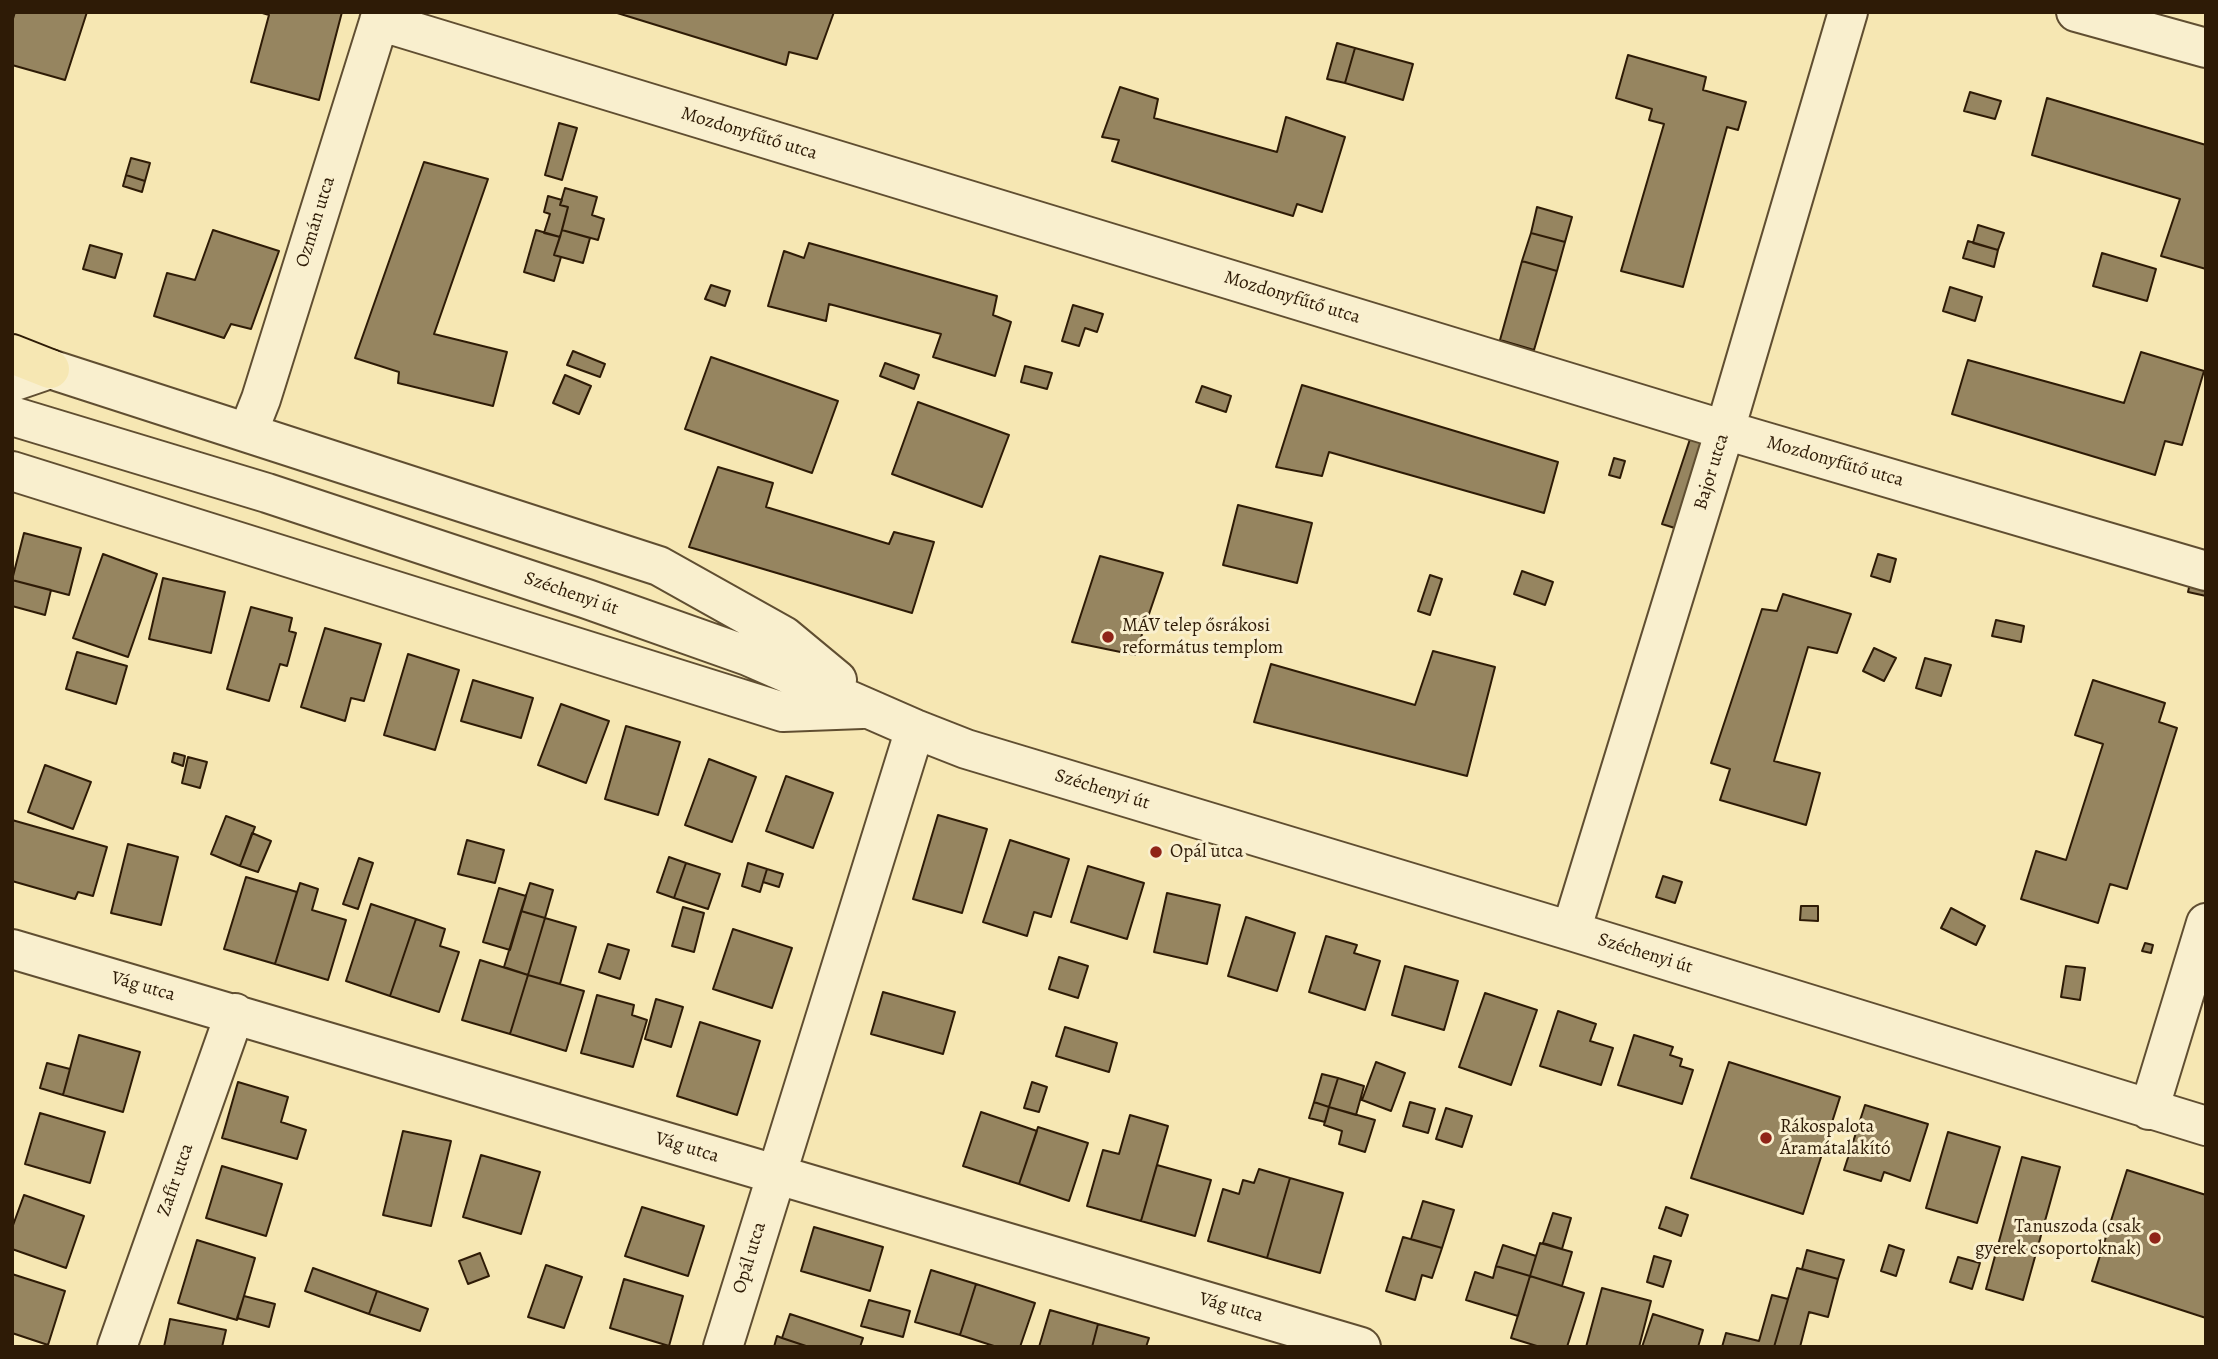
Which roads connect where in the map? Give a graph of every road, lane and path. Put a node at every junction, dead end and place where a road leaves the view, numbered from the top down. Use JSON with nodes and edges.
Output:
{"nodes":[{"id":1,"x":1849,"y":12,"type":"edge"},
{"id":2,"x":2076,"y":12,"type":"edge"},
{"id":3,"x":380,"y":17,"type":"edge"},
{"id":4,"x":2206,"y":48,"type":"edge"},
{"id":5,"x":12,"y":354,"type":"edge"},
{"id":6,"x":50,"y":369,"type":"junction"},
{"id":7,"x":12,"y":382,"type":"edge"},
{"id":8,"x":12,"y":416,"type":"edge"},
{"id":9,"x":1725,"y":430,"type":"junction"},
{"id":10,"x":248,"y":432,"type":"junction"},
{"id":11,"x":12,"y":471,"type":"edge"},
{"id":12,"x":2206,"y":571,"type":"edge"},
{"id":13,"x":871,"y":709,"type":"junction"},
{"id":14,"x":915,"y":729,"type":"junction"},
{"id":15,"x":2206,"y":923,"type":"edge"},
{"id":16,"x":1571,"y":931,"type":"junction"},
{"id":17,"x":12,"y":949,"type":"edge"},
{"id":18,"x":235,"y":1013,"type":"junction"},
{"id":19,"x":2149,"y":1110,"type":"junction"},
{"id":20,"x":2206,"y":1126,"type":"edge"},
{"id":21,"x":776,"y":1174,"type":"junction"},
{"id":22,"x":117,"y":1347,"type":"edge"},
{"id":23,"x":723,"y":1347,"type":"edge"},
{"id":24,"x":1361,"y":1347,"type":"edge"}],
"edges":[{"from":1,"to":9,"type":"street","name":"Bajor utca"},
{"from":2,"to":4,"type":"street"},
{"from":3,"to":9,"type":"street","name":"Mozdonyfűtő utca"},
{"from":3,"to":10,"type":"street","name":"Ozmán utca"},
{"from":5,"to":6,"type":"main road"},
{"from":6,"to":7,"type":"street"},
{"from":6,"to":10,"type":"street"},
{"from":8,"to":13,"type":"street","name":"Széchenyi út"},
{"from":9,"to":12,"type":"street","name":"Mozdonyfűtő utca"},
{"from":9,"to":16,"type":"street","name":"Bajor utca"},
{"from":10,"to":13,"type":"street"},
{"from":11,"to":13,"type":"street"},
{"from":13,"to":14,"type":"street","name":"Széchenyi út"},
{"from":14,"to":16,"type":"street","name":"Széchenyi út"},
{"from":14,"to":21,"type":"street","name":"Opál utca"},
{"from":15,"to":19,"type":"street"},
{"from":16,"to":19,"type":"street","name":"Széchenyi út"},
{"from":17,"to":18,"type":"street","name":"Vág utca"},
{"from":18,"to":21,"type":"street","name":"Vág utca"},
{"from":18,"to":22,"type":"street","name":"Zafír utca"},
{"from":19,"to":20,"type":"street","name":"Széchenyi út"},
{"from":21,"to":23,"type":"street","name":"Opál utca"},
{"from":21,"to":24,"type":"street","name":"Vág utca"}]}
